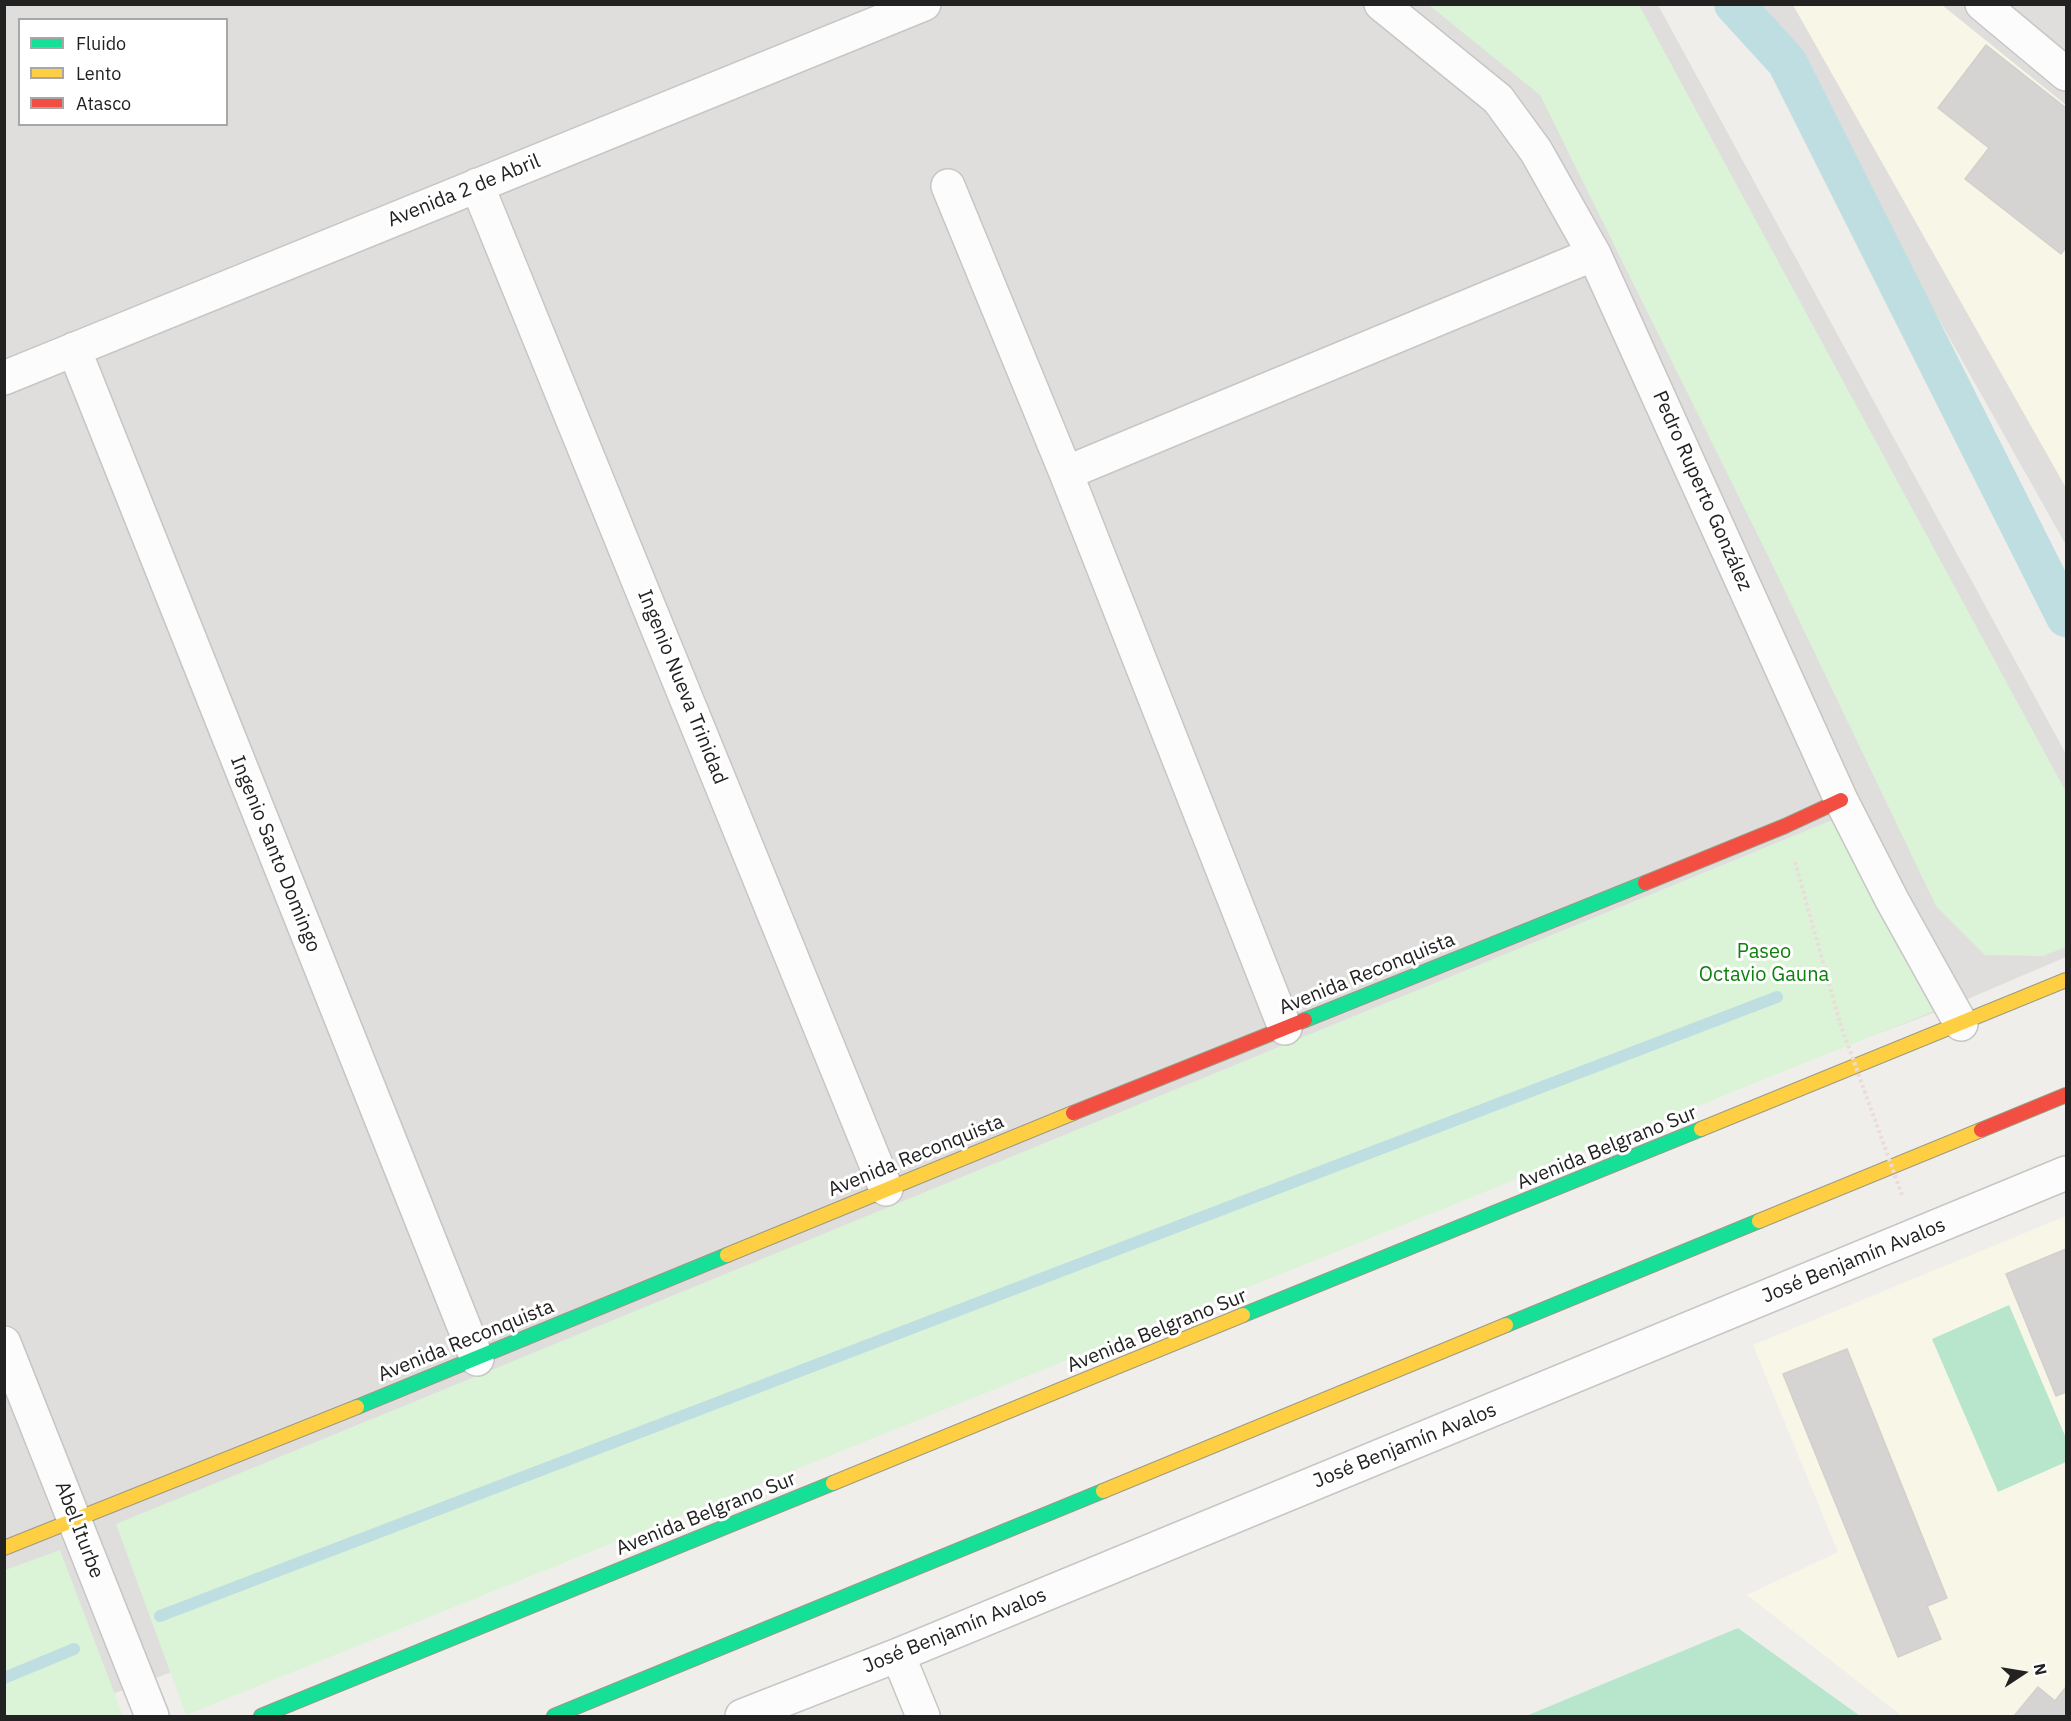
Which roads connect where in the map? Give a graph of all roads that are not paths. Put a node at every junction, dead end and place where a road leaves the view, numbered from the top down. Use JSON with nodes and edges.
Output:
{"nodes":[{"id":1,"x":924,"y":4,"type":"edge"},
{"id":2,"x":1381,"y":4,"type":"edge"},
{"id":3,"x":1982,"y":4,"type":"edge"},
{"id":4,"x":2067,"y":74,"type":"edge"},
{"id":5,"x":477,"y":185,"type":"junction"},
{"id":6,"x":948,"y":186,"type":"dead end"},
{"id":7,"x":1594,"y":254,"type":"junction"},
{"id":8,"x":74,"y":349,"type":"junction"},
{"id":9,"x":4,"y":378,"type":"edge"},
{"id":10,"x":1066,"y":473,"type":"junction"},
{"id":11,"x":1841,"y":800,"type":"junction"},
{"id":12,"x":2067,"y":980,"type":"edge"},
{"id":13,"x":1962,"y":1024,"type":"junction"},
{"id":14,"x":1285,"y":1028,"type":"junction"},
{"id":15,"x":2067,"y":1095,"type":"edge"},
{"id":16,"x":2067,"y":1173,"type":"edge"},
{"id":17,"x":886,"y":1189,"type":"junction"},
{"id":18,"x":4,"y":1343,"type":"edge"},
{"id":19,"x":477,"y":1359,"type":"junction"},
{"id":20,"x":75,"y":1519,"type":"junction"},
{"id":21,"x":4,"y":1548,"type":"edge"},
{"id":22,"x":898,"y":1655,"type":"junction"},
{"id":23,"x":152,"y":1716,"type":"edge"},
{"id":24,"x":261,"y":1716,"type":"edge"},
{"id":25,"x":554,"y":1716,"type":"edge"},
{"id":26,"x":742,"y":1716,"type":"edge"},
{"id":27,"x":923,"y":1716,"type":"edge"}],
"edges":[{"from":1,"to":5,"type":"street","name":"Avenida 2 de Abril"},
{"from":2,"to":7,"type":"street","name":"Pedro Ruperto González"},
{"from":3,"to":4,"type":"street"},
{"from":5,"to":8,"type":"street","name":"Avenida 2 de Abril"},
{"from":5,"to":17,"type":"street","name":"Ingenio Nueva Trinidad"},
{"from":6,"to":10,"type":"street"},
{"from":7,"to":10,"type":"street"},
{"from":7,"to":11,"type":"street","name":"Pedro Ruperto González"},
{"from":8,"to":9,"type":"street","name":"Avenida 2 de Abril"},
{"from":8,"to":19,"type":"street","name":"Ingenio Santo Domingo"},
{"from":10,"to":14,"type":"street"},
{"from":11,"to":13,"type":"street","name":"Pedro Ruperto González"},
{"from":11,"to":14,"type":"main road","name":"Avenida Reconquista"},
{"from":12,"to":13,"type":"main road","name":"Avenida Belgrano Sur"},
{"from":13,"to":24,"type":"main road","name":"Avenida Belgrano Sur"},
{"from":14,"to":17,"type":"main road","name":"Avenida Reconquista"},
{"from":15,"to":25,"type":"main road"},
{"from":16,"to":22,"type":"street","name":"José Benjamín Avalos"},
{"from":17,"to":19,"type":"main road","name":"Avenida Reconquista"},
{"from":18,"to":20,"type":"street","name":"Abel Iturbe"},
{"from":19,"to":20,"type":"main road","name":"Avenida Reconquista"},
{"from":20,"to":21,"type":"main road","name":"Avenida Reconquista"},
{"from":20,"to":23,"type":"street","name":"Abel Iturbe"},
{"from":22,"to":26,"type":"street","name":"José Benjamín Avalos"},
{"from":22,"to":27,"type":"street"}]}
